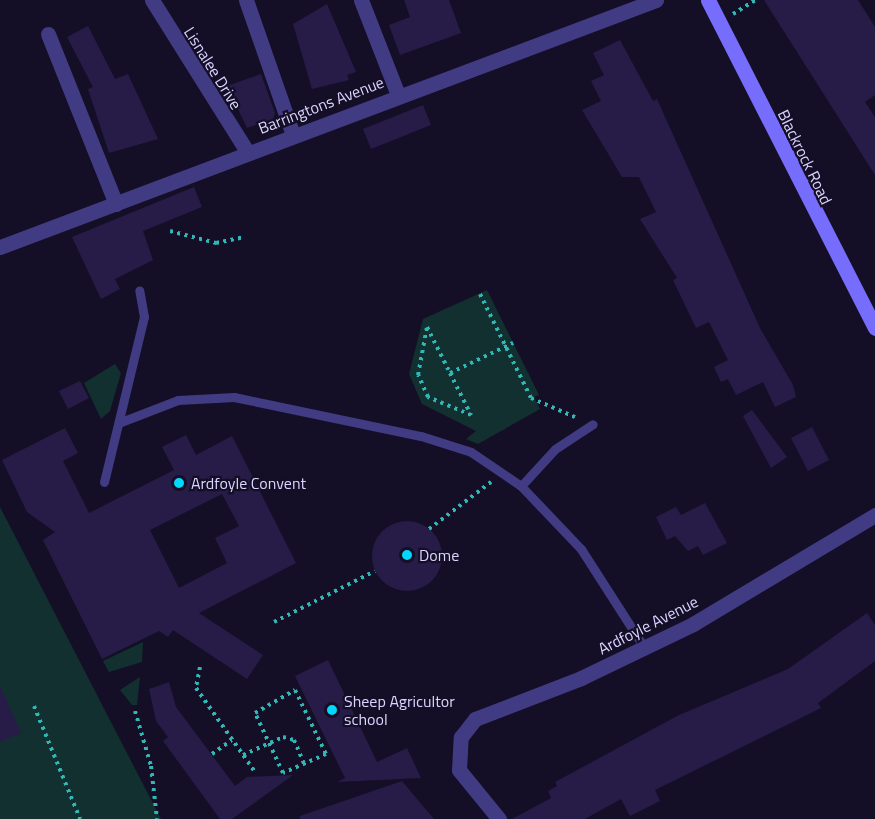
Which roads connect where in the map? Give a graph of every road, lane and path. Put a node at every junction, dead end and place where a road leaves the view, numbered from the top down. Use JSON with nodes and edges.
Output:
{"nodes":[{"id":1,"x":152,"y":0,"type":"edge"},
{"id":2,"x":246,"y":0,"type":"edge"},
{"id":3,"x":361,"y":0,"type":"edge"},
{"id":4,"x":656,"y":0,"type":"edge"},
{"id":5,"x":708,"y":0,"type":"edge"},
{"id":6,"x":755,"y":0,"type":"edge"},
{"id":7,"x":730,"y":16,"type":"dead end"},
{"id":8,"x":48,"y":34,"type":"dead end"},
{"id":9,"x":398,"y":95,"type":"junction"},
{"id":10,"x":293,"y":135,"type":"junction"},
{"id":11,"x":248,"y":153,"type":"junction"},
{"id":12,"x":116,"y":204,"type":"junction"},
{"id":13,"x":170,"y":231,"type":"dead end"},
{"id":14,"x":244,"y":237,"type":"dead end"},
{"id":15,"x":0,"y":247,"type":"edge"},
{"id":16,"x":140,"y":290,"type":"dead end"},
{"id":17,"x":480,"y":294,"type":"dead end"},
{"id":18,"x":875,"y":328,"type":"edge"},
{"id":19,"x":513,"y":343,"type":"dead end"},
{"id":20,"x":505,"y":346,"type":"junction"},
{"id":21,"x":450,"y":373,"type":"junction"},
{"id":22,"x":121,"y":423,"type":"junction"},
{"id":23,"x":593,"y":424,"type":"joint"},
{"id":24,"x":503,"y":473,"type":"junction"},
{"id":25,"x":104,"y":482,"type":"dead end"},
{"id":26,"x":520,"y":486,"type":"junction"},
{"id":27,"x":875,"y":515,"type":"edge"},
{"id":28,"x":429,"y":529,"type":"dead end"},
{"id":29,"x":375,"y":572,"type":"dead end"},
{"id":30,"x":274,"y":622,"type":"dead end"},
{"id":31,"x":644,"y":647,"type":"junction"},
{"id":32,"x":200,"y":667,"type":"dead end"},
{"id":33,"x":34,"y":706,"type":"dead end"},
{"id":34,"x":135,"y":711,"type":"dead end"},
{"id":35,"x":232,"y":740,"type":"junction"},
{"id":36,"x":268,"y":744,"type":"junction"},
{"id":37,"x":212,"y":754,"type":"dead end"},
{"id":38,"x":243,"y":755,"type":"junction"},
{"id":39,"x":304,"y":763,"type":"junction"},
{"id":40,"x":255,"y":772,"type":"dead end"},
{"id":41,"x":80,"y":819,"type":"edge"},
{"id":42,"x":157,"y":819,"type":"edge"},
{"id":43,"x":499,"y":819,"type":"edge"}],
"edges":[{"from":1,"to":11,"type":"street","name":"Lisnalee Drive"},
{"from":2,"to":10,"type":"street"},
{"from":3,"to":9,"type":"street"},
{"from":4,"to":9,"type":"street","name":"Barringtons Avenue"},
{"from":5,"to":18,"type":"street","name":"Blackrock Road"},
{"from":6,"to":7,"type":"path"},
{"from":8,"to":12,"type":"street"},
{"from":9,"to":10,"type":"street","name":"Barringtons Avenue"},
{"from":10,"to":11,"type":"street","name":"Barringtons Avenue"},
{"from":11,"to":12,"type":"street","name":"Barringtons Avenue"},
{"from":12,"to":15,"type":"street","name":"Barringtons Avenue"},
{"from":13,"to":14,"type":"path"},
{"from":16,"to":22,"type":"lane"},
{"from":17,"to":20,"type":"path"},
{"from":19,"to":20,"type":"path"},
{"from":20,"to":21,"type":"path"},
{"from":20,"to":23,"type":"path"},
{"from":21,"to":21,"type":"path"},
{"from":22,"to":24,"type":"lane"},
{"from":22,"to":25,"type":"lane"},
{"from":23,"to":26,"type":"lane"},
{"from":24,"to":26,"type":"lane"},
{"from":24,"to":28,"type":"path"},
{"from":26,"to":31,"type":"lane"},
{"from":27,"to":31,"type":"street","name":"Ardfoyle Avenue"},
{"from":29,"to":30,"type":"path"},
{"from":31,"to":43,"type":"street","name":"Ardfoyle Avenue"},
{"from":32,"to":35,"type":"path"},
{"from":33,"to":41,"type":"path"},
{"from":34,"to":42,"type":"path"},
{"from":35,"to":37,"type":"path"},
{"from":35,"to":38,"type":"path"},
{"from":36,"to":38,"type":"path"},
{"from":36,"to":39,"type":"path"},
{"from":36,"to":39,"type":"path"},
{"from":36,"to":39,"type":"path"},
{"from":38,"to":40,"type":"path"}]}
